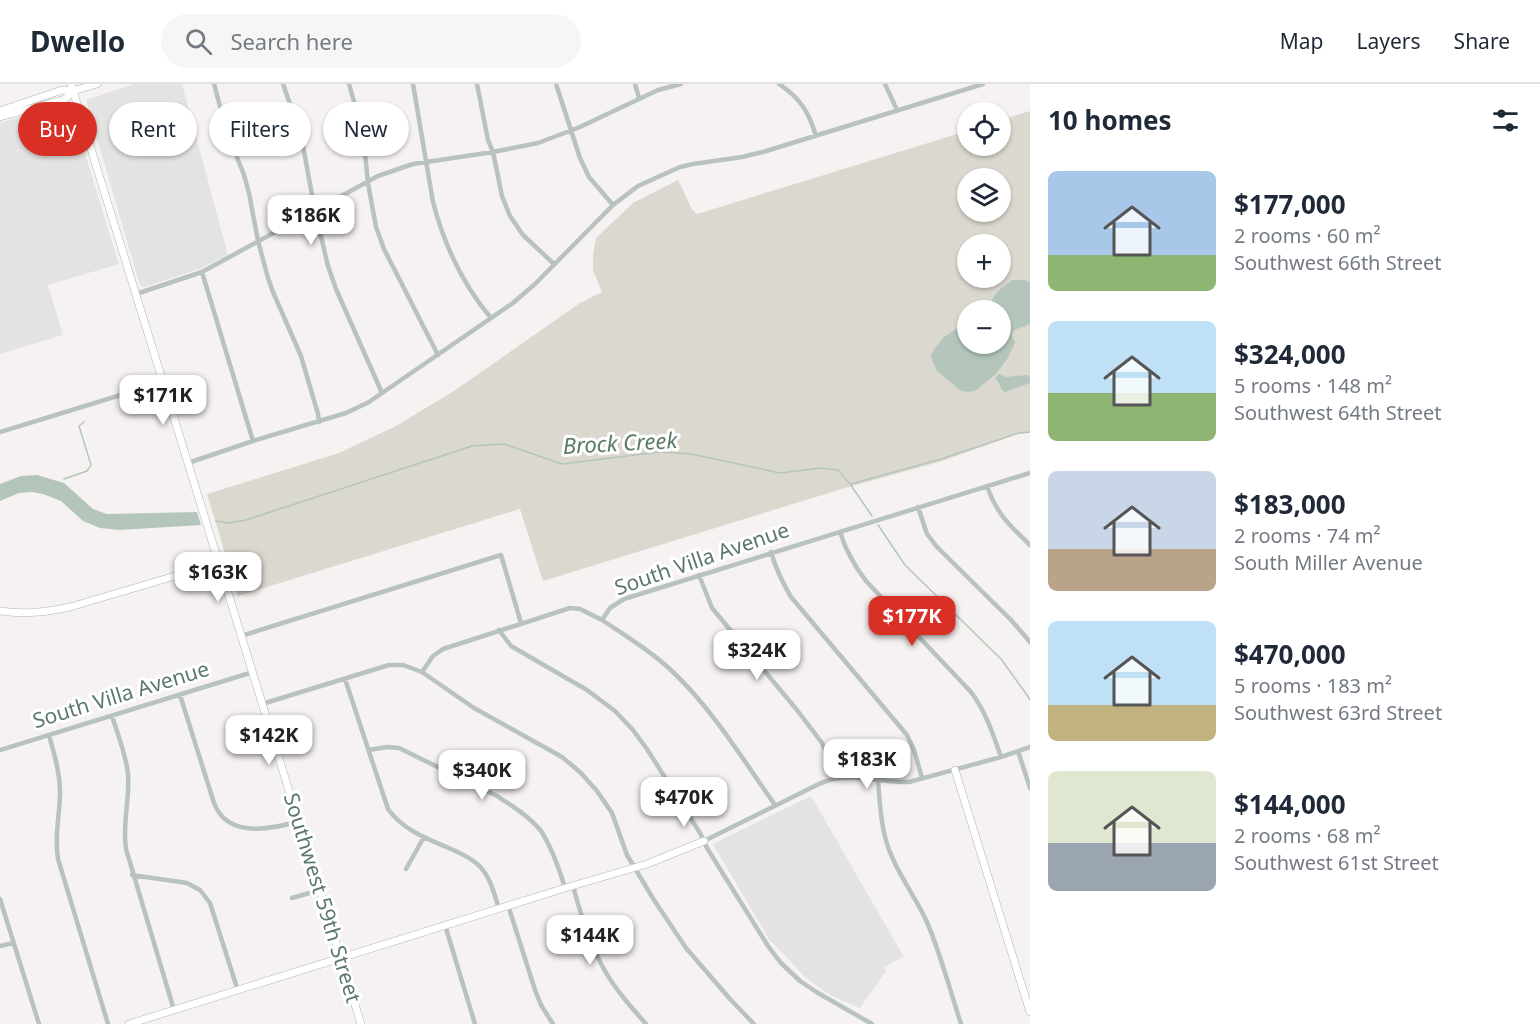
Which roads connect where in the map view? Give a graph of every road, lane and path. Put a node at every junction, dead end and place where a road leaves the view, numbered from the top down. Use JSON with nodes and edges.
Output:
{"nodes":[{"id":1,"x":97,"y":84,"type":"edge"},
{"id":2,"x":214,"y":84,"type":"edge"},
{"id":3,"x":282,"y":84,"type":"edge"},
{"id":4,"x":349,"y":84,"type":"edge"},
{"id":5,"x":413,"y":84,"type":"edge"},
{"id":6,"x":477,"y":84,"type":"edge"},
{"id":7,"x":556,"y":84,"type":"edge"},
{"id":8,"x":635,"y":84,"type":"edge"},
{"id":9,"x":681,"y":84,"type":"edge"},
{"id":10,"x":779,"y":84,"type":"edge"},
{"id":11,"x":885,"y":84,"type":"edge"},
{"id":12,"x":982,"y":84,"type":"edge"},
{"id":13,"x":974,"y":85,"type":"edge"},
{"id":14,"x":72,"y":88,"type":"edge"},
{"id":15,"x":639,"y":98,"type":"junction"},
{"id":16,"x":897,"y":110,"type":"junction"},
{"id":17,"x":0,"y":111,"type":"edge"},
{"id":18,"x":0,"y":117,"type":"edge"},
{"id":19,"x":571,"y":131,"type":"junction"},
{"id":20,"x":816,"y":136,"type":"junction"},
{"id":21,"x":493,"y":152,"type":"junction"},
{"id":22,"x":426,"y":163,"type":"junction"},
{"id":23,"x":368,"y":183,"type":"junction"},
{"id":24,"x":613,"y":205,"type":"junction"},
{"id":25,"x":315,"y":211,"type":"junction"},
{"id":26,"x":258,"y":241,"type":"junction"},
{"id":27,"x":554,"y":264,"type":"junction"},
{"id":28,"x":202,"y":272,"type":"junction"},
{"id":29,"x":136,"y":294,"type":"junction"},
{"id":30,"x":490,"y":318,"type":"junction"},
{"id":31,"x":438,"y":355,"type":"junction"},
{"id":32,"x":163,"y":382,"type":"junction"},
{"id":33,"x":382,"y":393,"type":"junction"},
{"id":34,"x":319,"y":422,"type":"junction"},
{"id":35,"x":0,"y":432,"type":"edge"},
{"id":36,"x":253,"y":441,"type":"junction"},
{"id":37,"x":188,"y":463,"type":"junction"},
{"id":38,"x":1030,"y":473,"type":"edge"},
{"id":39,"x":987,"y":486,"type":"junction"},
{"id":40,"x":918,"y":507,"type":"junction"},
{"id":41,"x":840,"y":532,"type":"junction"},
{"id":42,"x":1030,"y":545,"type":"edge"},
{"id":43,"x":771,"y":552,"type":"junction"},
{"id":44,"x":219,"y":563,"type":"junction"},
{"id":45,"x":699,"y":575,"type":"junction"},
{"id":46,"x":0,"y":611,"type":"edge"},
{"id":47,"x":602,"y":620,"type":"junction"},
{"id":48,"x":521,"y":623,"type":"junction"},
{"id":49,"x":499,"y":630,"type":"junction"},
{"id":50,"x":242,"y":636,"type":"junction"},
{"id":51,"x":1030,"y":642,"type":"edge"},
{"id":52,"x":253,"y":672,"type":"junction"},
{"id":53,"x":422,"y":672,"type":"junction"},
{"id":54,"x":345,"y":679,"type":"junction"},
{"id":55,"x":180,"y":695,"type":"junction"},
{"id":56,"x":262,"y":704,"type":"junction"},
{"id":57,"x":112,"y":716,"type":"junction"},
{"id":58,"x":48,"y":735,"type":"junction"},
{"id":59,"x":1030,"y":747,"type":"edge"},
{"id":60,"x":0,"y":750,"type":"edge"},
{"id":61,"x":369,"y":750,"type":"junction"},
{"id":62,"x":1018,"y":751,"type":"junction"},
{"id":63,"x":1001,"y":757,"type":"junction"},
{"id":64,"x":955,"y":770,"type":"junction"},
{"id":65,"x":838,"y":778,"type":"junction"},
{"id":66,"x":922,"y":778,"type":"junction"},
{"id":67,"x":878,"y":780,"type":"junction"},
{"id":68,"x":1030,"y":788,"type":"edge"},
{"id":69,"x":775,"y":805,"type":"junction"},
{"id":70,"x":299,"y":821,"type":"junction"},
{"id":71,"x":424,"y":837,"type":"junction"},
{"id":72,"x":704,"y":841,"type":"junction"},
{"id":73,"x":634,"y":867,"type":"junction"},
{"id":74,"x":406,"y":869,"type":"dead end"},
{"id":75,"x":132,"y":875,"type":"junction"},
{"id":76,"x":573,"y":886,"type":"junction"},
{"id":77,"x":565,"y":888,"type":"junction"},
{"id":78,"x":320,"y":890,"type":"junction"},
{"id":79,"x":292,"y":898,"type":"dead end"},
{"id":80,"x":0,"y":899,"type":"edge"},
{"id":81,"x":508,"y":905,"type":"junction"},
{"id":82,"x":499,"y":909,"type":"junction"},
{"id":83,"x":445,"y":926,"type":"junction"},
{"id":84,"x":14,"y":942,"type":"junction"},
{"id":85,"x":0,"y":946,"type":"edge"},
{"id":86,"x":341,"y":959,"type":"junction"},
{"id":87,"x":238,"y":991,"type":"junction"},
{"id":88,"x":174,"y":1010,"type":"junction"},
{"id":89,"x":1030,"y":1012,"type":"edge"},
{"id":90,"x":39,"y":1024,"type":"edge"},
{"id":91,"x":108,"y":1024,"type":"edge"},
{"id":92,"x":129,"y":1024,"type":"edge"},
{"id":93,"x":361,"y":1024,"type":"edge"},
{"id":94,"x":475,"y":1024,"type":"edge"},
{"id":95,"x":553,"y":1024,"type":"edge"},
{"id":96,"x":645,"y":1024,"type":"edge"},
{"id":97,"x":754,"y":1024,"type":"edge"},
{"id":98,"x":872,"y":1024,"type":"edge"},
{"id":99,"x":961,"y":1024,"type":"edge"}],
"edges":[{"from":1,"to":14,"type":"main road"},
{"from":2,"to":26,"type":"street"},
{"from":3,"to":25,"type":"street"},
{"from":4,"to":23,"type":"street"},
{"from":5,"to":22,"type":"street"},
{"from":6,"to":21,"type":"street"},
{"from":7,"to":19,"type":"street"},
{"from":8,"to":15,"type":"street"},
{"from":9,"to":15,"type":"street"},
{"from":10,"to":20,"type":"street"},
{"from":11,"to":16,"type":"street"},
{"from":12,"to":13,"type":"street"},
{"from":13,"to":16,"type":"street"},
{"from":14,"to":17,"type":"main road"},
{"from":14,"to":18,"type":"main road"},
{"from":14,"to":29,"type":"main road","name":"Southwest 59th Street"},
{"from":15,"to":19,"type":"street"},
{"from":16,"to":20,"type":"street"},
{"from":19,"to":21,"type":"street"},
{"from":19,"to":24,"type":"street"},
{"from":20,"to":24,"type":"street"},
{"from":21,"to":22,"type":"street"},
{"from":21,"to":27,"type":"street"},
{"from":22,"to":23,"type":"street"},
{"from":22,"to":30,"type":"street"},
{"from":23,"to":25,"type":"street"},
{"from":23,"to":31,"type":"street"},
{"from":24,"to":27,"type":"street"},
{"from":25,"to":26,"type":"street"},
{"from":25,"to":33,"type":"street"},
{"from":26,"to":28,"type":"street"},
{"from":26,"to":34,"type":"street"},
{"from":27,"to":30,"type":"street"},
{"from":28,"to":29,"type":"street"},
{"from":28,"to":36,"type":"street"},
{"from":29,"to":32,"type":"main road","name":"Southwest 59th Street"},
{"from":30,"to":31,"type":"street"},
{"from":31,"to":33,"type":"street"},
{"from":32,"to":35,"type":"street"},
{"from":32,"to":37,"type":"main road","name":"Southwest 59th Street"},
{"from":33,"to":34,"type":"street"},
{"from":34,"to":36,"type":"street"},
{"from":36,"to":37,"type":"street"},
{"from":37,"to":44,"type":"main road","name":"Southwest 59th Street"},
{"from":38,"to":39,"type":"street","name":"South Villa Avenue"},
{"from":39,"to":40,"type":"street","name":"South Villa Avenue"},
{"from":39,"to":42,"type":"street"},
{"from":40,"to":41,"type":"street","name":"South Villa Avenue"},
{"from":40,"to":51,"type":"street"},
{"from":41,"to":43,"type":"street","name":"South Villa Avenue"},
{"from":41,"to":63,"type":"street"},
{"from":43,"to":45,"type":"street","name":"South Villa Avenue"},
{"from":43,"to":66,"type":"street"},
{"from":44,"to":46,"type":"main road"},
{"from":44,"to":50,"type":"main road","name":"Southwest 59th Street"},
{"from":45,"to":47,"type":"street","name":"South Villa Avenue"},
{"from":45,"to":65,"type":"street"},
{"from":47,"to":48,"type":"street","name":"South Villa Avenue"},
{"from":47,"to":69,"type":"street"},
{"from":48,"to":49,"type":"street","name":"South Villa Avenue"},
{"from":48,"to":50,"type":"street"},
{"from":49,"to":53,"type":"street","name":"South Villa Avenue"},
{"from":49,"to":72,"type":"street"},
{"from":50,"to":52,"type":"main road","name":"Southwest 59th Street"},
{"from":52,"to":55,"type":"street","name":"South Villa Avenue"},
{"from":52,"to":56,"type":"main road","name":"Southwest 59th Street"},
{"from":53,"to":54,"type":"street"},
{"from":53,"to":73,"type":"street"},
{"from":54,"to":56,"type":"street"},
{"from":54,"to":61,"type":"street"},
{"from":55,"to":57,"type":"street","name":"South Villa Avenue"},
{"from":55,"to":70,"type":"street"},
{"from":56,"to":70,"type":"main road","name":"Southwest 59th Street"},
{"from":57,"to":58,"type":"street","name":"South Villa Avenue"},
{"from":57,"to":75,"type":"street"},
{"from":58,"to":60,"type":"street","name":"South Villa Avenue"},
{"from":58,"to":91,"type":"street"},
{"from":59,"to":62,"type":"street"},
{"from":61,"to":71,"type":"street"},
{"from":61,"to":77,"type":"street"},
{"from":62,"to":63,"type":"street"},
{"from":62,"to":68,"type":"street"},
{"from":63,"to":64,"type":"street"},
{"from":64,"to":66,"type":"street"},
{"from":64,"to":89,"type":"main road"},
{"from":65,"to":67,"type":"street"},
{"from":65,"to":69,"type":"street"},
{"from":66,"to":67,"type":"street"},
{"from":67,"to":99,"type":"street"},
{"from":69,"to":72,"type":"street"},
{"from":70,"to":78,"type":"main road","name":"Southwest 59th Street"},
{"from":71,"to":74,"type":"street"},
{"from":71,"to":82,"type":"street"},
{"from":72,"to":73,"type":"main road"},
{"from":72,"to":98,"type":"street"},
{"from":73,"to":76,"type":"main road"},
{"from":73,"to":97,"type":"street"},
{"from":75,"to":87,"type":"street"},
{"from":75,"to":88,"type":"street"},
{"from":76,"to":77,"type":"main road"},
{"from":76,"to":96,"type":"street"},
{"from":77,"to":81,"type":"main road"},
{"from":78,"to":79,"type":"street"},
{"from":78,"to":86,"type":"main road","name":"Southwest 59th Street"},
{"from":80,"to":84,"type":"street"},
{"from":81,"to":82,"type":"main road"},
{"from":81,"to":95,"type":"street"},
{"from":82,"to":83,"type":"main road"},
{"from":83,"to":86,"type":"main road"},
{"from":83,"to":94,"type":"street"},
{"from":84,"to":85,"type":"street"},
{"from":84,"to":90,"type":"street"},
{"from":86,"to":87,"type":"main road"},
{"from":86,"to":93,"type":"main road","name":"Southwest 59th Street"},
{"from":87,"to":88,"type":"main road"},
{"from":88,"to":92,"type":"main road"}]}
